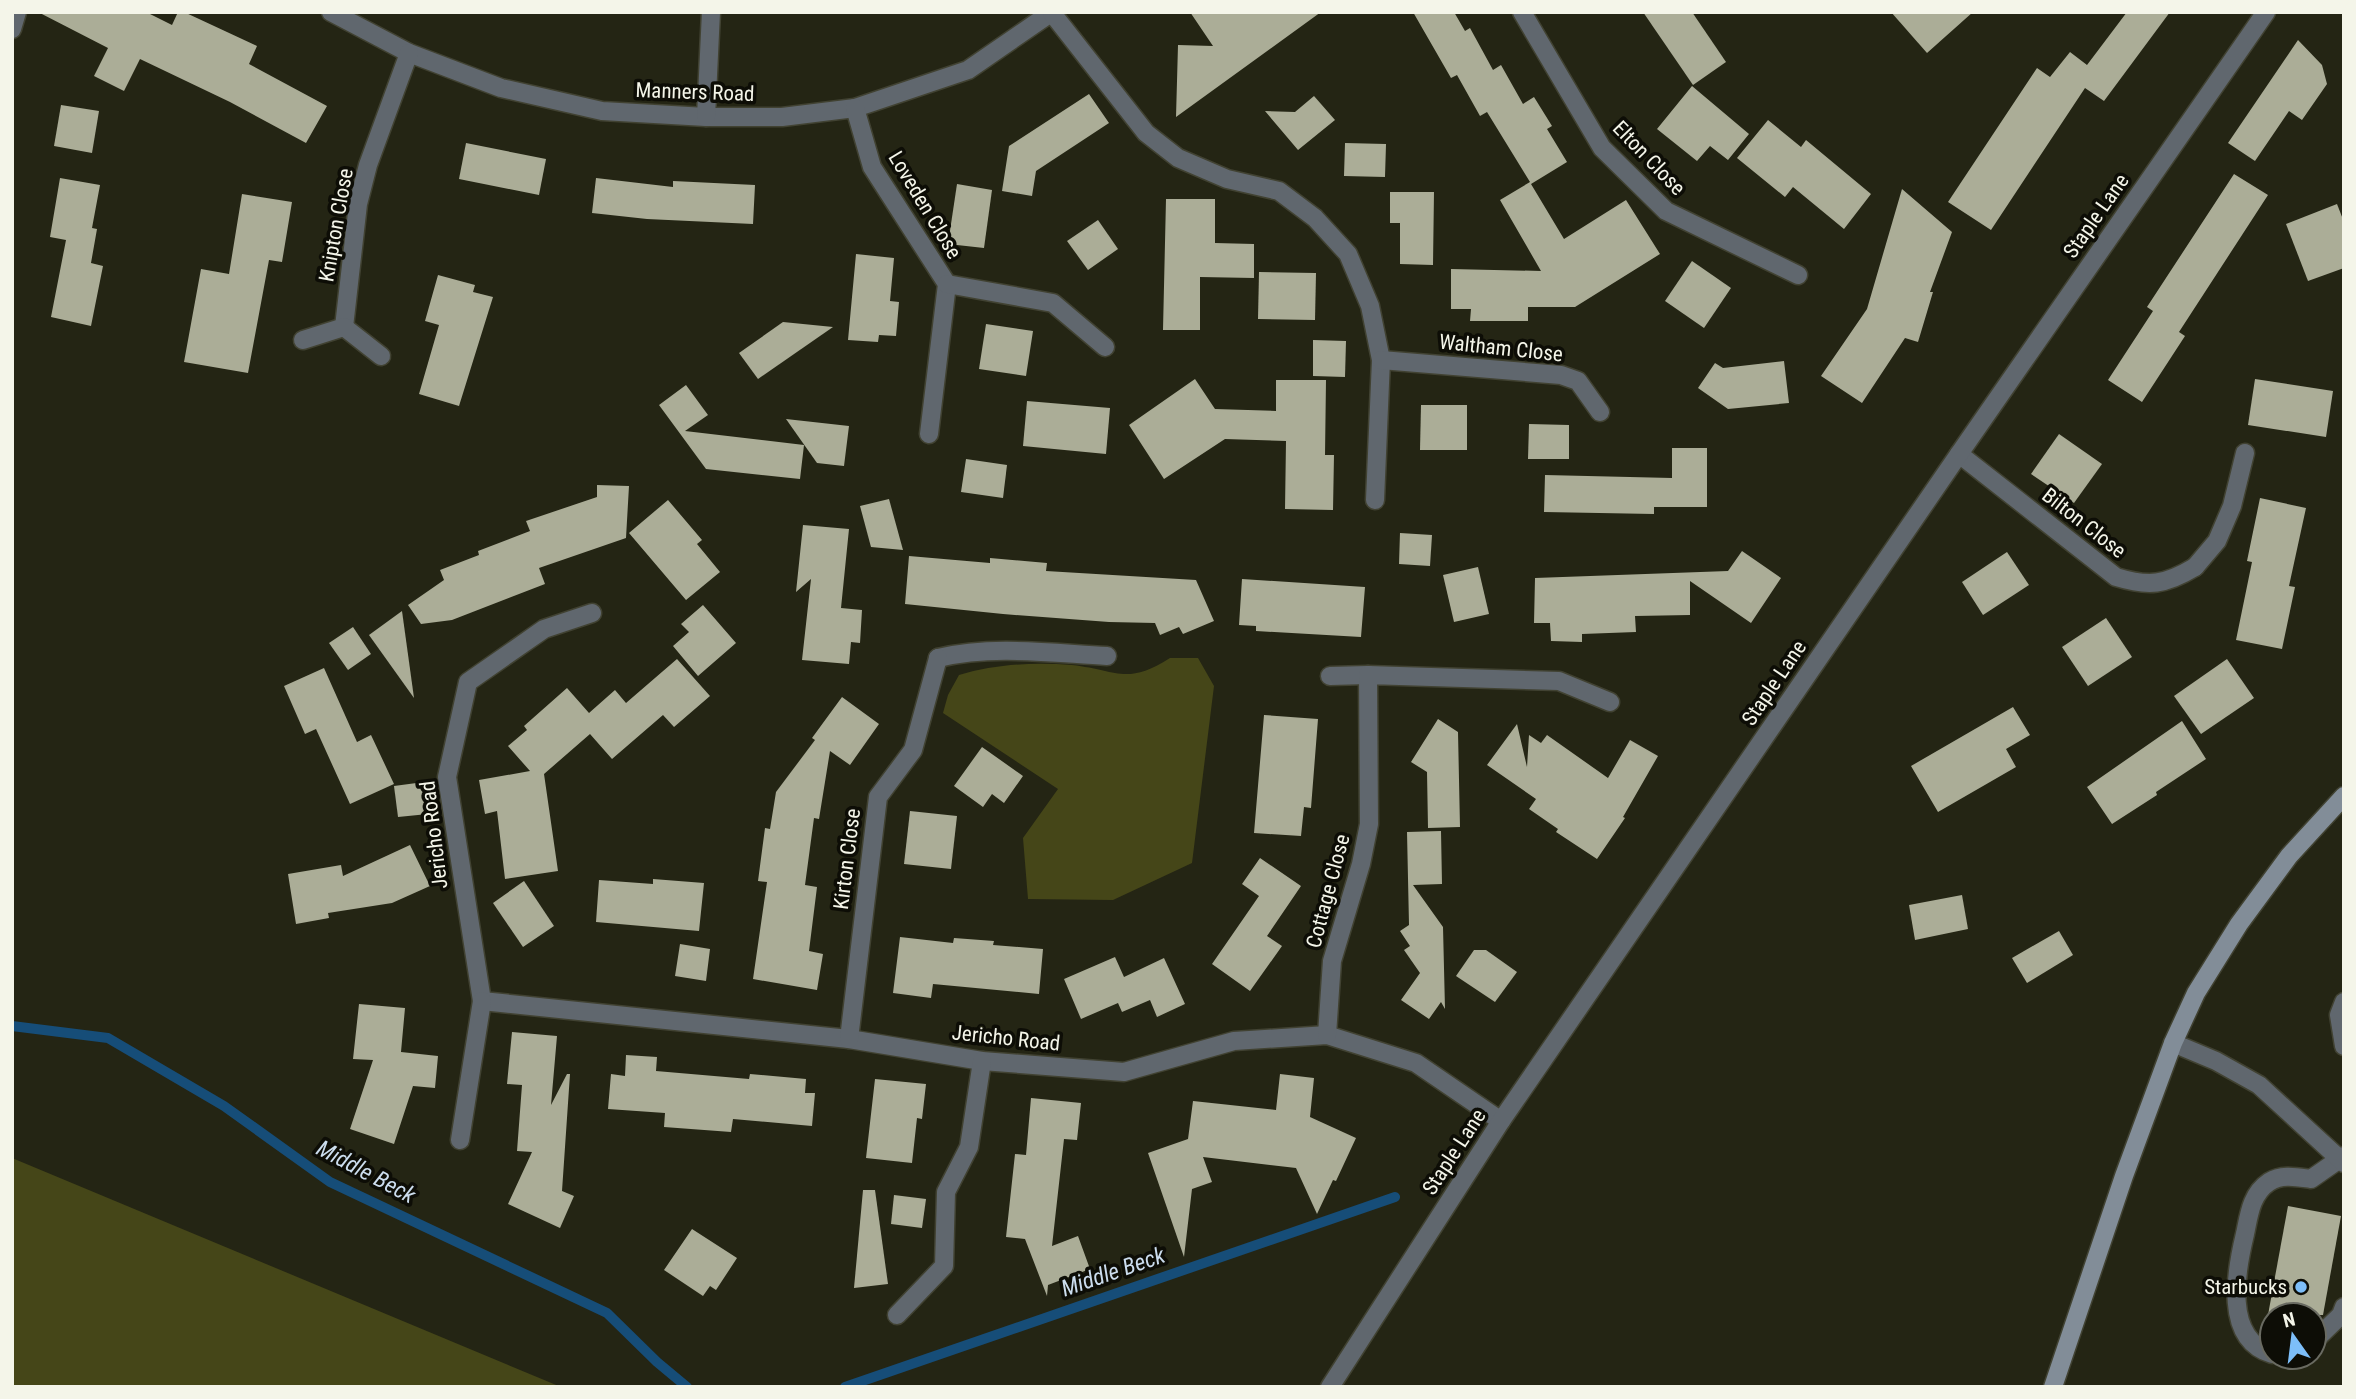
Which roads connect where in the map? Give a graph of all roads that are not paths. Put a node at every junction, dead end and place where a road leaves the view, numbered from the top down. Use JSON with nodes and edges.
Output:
{"nodes":[{"id":1,"x":17,"y":12,"type":"edge"},
{"id":2,"x":331,"y":12,"type":"edge"},
{"id":3,"x":711,"y":12,"type":"edge"},
{"id":4,"x":1052,"y":12,"type":"edge"},
{"id":5,"x":1522,"y":12,"type":"edge"},
{"id":6,"x":2266,"y":12,"type":"edge"},
{"id":7,"x":12,"y":29,"type":"edge"},
{"id":8,"x":409,"y":53,"type":"junction"},
{"id":9,"x":855,"y":108,"type":"junction"},
{"id":10,"x":706,"y":117,"type":"junction"},
{"id":11,"x":1798,"y":275,"type":"dead end"},
{"id":12,"x":947,"y":284,"type":"junction"},
{"id":13,"x":344,"y":327,"type":"junction"},
{"id":14,"x":303,"y":340,"type":"dead end"},
{"id":15,"x":1105,"y":347,"type":"dead end"},
{"id":16,"x":381,"y":356,"type":"dead end"},
{"id":17,"x":1381,"y":360,"type":"junction"},
{"id":18,"x":1600,"y":412,"type":"dead end"},
{"id":19,"x":929,"y":434,"type":"dead end"},
{"id":20,"x":2245,"y":453,"type":"dead end"},
{"id":21,"x":1959,"y":454,"type":"junction"},
{"id":22,"x":1375,"y":500,"type":"dead end"},
{"id":23,"x":592,"y":613,"type":"dead end"},
{"id":24,"x":1107,"y":656,"type":"dead end"},
{"id":25,"x":1330,"y":676,"type":"dead end"},
{"id":26,"x":1368,"y":676,"type":"junction"},
{"id":27,"x":1610,"y":702,"type":"dead end"},
{"id":28,"x":2344,"y":796,"type":"edge"},
{"id":29,"x":482,"y":1001,"type":"junction"},
{"id":30,"x":2344,"y":1002,"type":"edge"},
{"id":31,"x":1327,"y":1035,"type":"junction"},
{"id":32,"x":849,"y":1039,"type":"junction"},
{"id":33,"x":2173,"y":1043,"type":"junction"},
{"id":34,"x":2344,"y":1046,"type":"edge"},
{"id":35,"x":982,"y":1061,"type":"junction"},
{"id":36,"x":1501,"y":1121,"type":"junction"},
{"id":37,"x":460,"y":1140,"type":"dead end"},
{"id":38,"x":2343,"y":1159,"type":"edge"},
{"id":39,"x":2344,"y":1307,"type":"edge"},
{"id":40,"x":897,"y":1315,"type":"dead end"},
{"id":41,"x":2328,"y":1328,"type":"edge"},
{"id":42,"x":2258,"y":1346,"type":"edge"},
{"id":43,"x":1331,"y":1387,"type":"edge"},
{"id":44,"x":2053,"y":1387,"type":"edge"}],
"edges":[{"from":1,"to":7,"type":"street"},
{"from":2,"to":8,"type":"street","name":"Manners Road"},
{"from":3,"to":10,"type":"street"},
{"from":4,"to":9,"type":"street","name":"Manners Road"},
{"from":4,"to":17,"type":"street"},
{"from":5,"to":11,"type":"street","name":"Elton Close"},
{"from":6,"to":21,"type":"street","name":"Staple Lane"},
{"from":8,"to":10,"type":"street","name":"Manners Road"},
{"from":8,"to":13,"type":"street","name":"Knipton Close"},
{"from":9,"to":10,"type":"street","name":"Manners Road"},
{"from":9,"to":12,"type":"street","name":"Loveden Close"},
{"from":12,"to":15,"type":"street","name":"Loveden Close"},
{"from":12,"to":19,"type":"street","name":"Loveden Close"},
{"from":13,"to":14,"type":"street"},
{"from":13,"to":16,"type":"street"},
{"from":17,"to":18,"type":"street","name":"Waltham Close"},
{"from":17,"to":22,"type":"street"},
{"from":20,"to":21,"type":"street","name":"Bilton Close"},
{"from":21,"to":36,"type":"street","name":"Staple Lane"},
{"from":23,"to":29,"type":"street","name":"Jericho Road"},
{"from":24,"to":32,"type":"street","name":"Kirton Close"},
{"from":25,"to":26,"type":"street"},
{"from":26,"to":27,"type":"street"},
{"from":26,"to":31,"type":"street","name":"Cottage Close"},
{"from":28,"to":33,"type":"main road"},
{"from":29,"to":32,"type":"street","name":"Jericho Road"},
{"from":29,"to":37,"type":"street","name":"Jericho Road"},
{"from":30,"to":34,"type":"street"},
{"from":31,"to":35,"type":"street","name":"Jericho Road"},
{"from":31,"to":36,"type":"street","name":"Jericho Road"},
{"from":32,"to":35,"type":"street","name":"Jericho Road"},
{"from":33,"to":38,"type":"street"},
{"from":33,"to":44,"type":"main road"},
{"from":35,"to":40,"type":"street"},
{"from":36,"to":43,"type":"street","name":"Staple Lane"},
{"from":38,"to":42,"type":"street"},
{"from":39,"to":41,"type":"street"}]}
